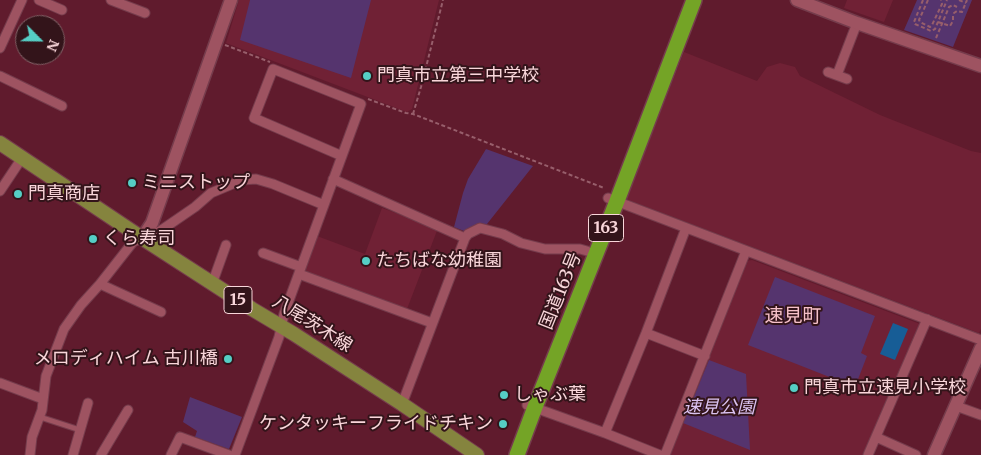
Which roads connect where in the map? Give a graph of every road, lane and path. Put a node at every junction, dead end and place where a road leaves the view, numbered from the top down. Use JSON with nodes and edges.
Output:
{"nodes":[{"id":1,"x":22,"y":0,"type":"edge"},
{"id":2,"x":39,"y":0,"type":"edge"},
{"id":3,"x":110,"y":0,"type":"edge"},
{"id":4,"x":231,"y":0,"type":"edge"},
{"id":5,"x":443,"y":0,"type":"edge"},
{"id":6,"x":684,"y":0,"type":"edge"},
{"id":7,"x":694,"y":0,"type":"edge"},
{"id":8,"x":797,"y":0,"type":"edge"},
{"id":9,"x":923,"y":0,"type":"edge"},
{"id":10,"x":928,"y":0,"type":"edge"},
{"id":11,"x":941,"y":0,"type":"edge"},
{"id":12,"x":947,"y":0,"type":"edge"},
{"id":13,"x":959,"y":0,"type":"edge"},
{"id":14,"x":966,"y":1,"type":"edge"},
{"id":15,"x":958,"y":7,"type":"dead end"},
{"id":16,"x":62,"y":10,"type":"dead end"},
{"id":17,"x":145,"y":13,"type":"dead end"},
{"id":18,"x":938,"y":22,"type":"junction"},
{"id":19,"x":857,"y":23,"type":"junction"},
{"id":20,"x":942,"y":24,"type":"junction"},
{"id":21,"x":924,"y":26,"type":"junction"},
{"id":22,"x":921,"y":33,"type":"dead end"},
{"id":23,"x":934,"y":43,"type":"dead end"},
{"id":24,"x":223,"y":44,"type":"dead end"},
{"id":25,"x":0,"y":48,"type":"edge"},
{"id":26,"x":276,"y":64,"type":"dead end"},
{"id":27,"x":981,"y":66,"type":"edge"},
{"id":28,"x":0,"y":76,"type":"edge"},
{"id":29,"x":847,"y":79,"type":"dead end"},
{"id":30,"x":363,"y":98,"type":"dead end"},
{"id":31,"x":62,"y":106,"type":"dead end"},
{"id":32,"x":413,"y":114,"type":"junction"},
{"id":33,"x":0,"y":144,"type":"edge"},
{"id":34,"x":342,"y":156,"type":"junction"},
{"id":35,"x":22,"y":158,"type":"junction"},
{"id":36,"x":333,"y":179,"type":"junction"},
{"id":37,"x":0,"y":191,"type":"edge"},
{"id":38,"x":610,"y":196,"type":"junction"},
{"id":39,"x":324,"y":205,"type":"junction"},
{"id":40,"x":686,"y":228,"type":"junction"},
{"id":41,"x":142,"y":238,"type":"junction"},
{"id":42,"x":465,"y":238,"type":"junction"},
{"id":43,"x":226,"y":244,"type":"dead end"},
{"id":44,"x":587,"y":251,"type":"junction"},
{"id":45,"x":746,"y":251,"type":"junction"},
{"id":46,"x":263,"y":252,"type":"dead end"},
{"id":47,"x":300,"y":271,"type":"junction"},
{"id":48,"x":100,"y":284,"type":"junction"},
{"id":49,"x":212,"y":284,"type":"junction"},
{"id":50,"x":161,"y":312,"type":"dead end"},
{"id":51,"x":928,"y":319,"type":"junction"},
{"id":52,"x":432,"y":323,"type":"junction"},
{"id":53,"x":282,"y":326,"type":"junction"},
{"id":54,"x":646,"y":333,"type":"junction"},
{"id":55,"x":981,"y":340,"type":"edge"},
{"id":56,"x":981,"y":348,"type":"edge"},
{"id":57,"x":705,"y":356,"type":"junction"},
{"id":58,"x":0,"y":382,"type":"edge"},
{"id":59,"x":43,"y":399,"type":"junction"},
{"id":60,"x":88,"y":403,"type":"dead end"},
{"id":61,"x":402,"y":404,"type":"junction"},
{"id":62,"x":531,"y":406,"type":"junction"},
{"id":63,"x":956,"y":406,"type":"junction"},
{"id":64,"x":128,"y":410,"type":"dead end"},
{"id":65,"x":981,"y":416,"type":"edge"},
{"id":66,"x":40,"y":417,"type":"junction"},
{"id":67,"x":80,"y":430,"type":"junction"},
{"id":68,"x":605,"y":433,"type":"junction"},
{"id":69,"x":876,"y":437,"type":"junction"},
{"id":70,"x":30,"y":455,"type":"edge"},
{"id":71,"x":73,"y":455,"type":"edge"},
{"id":72,"x":101,"y":455,"type":"edge"},
{"id":73,"x":171,"y":455,"type":"edge"},
{"id":74,"x":229,"y":455,"type":"edge"},
{"id":75,"x":235,"y":455,"type":"edge"},
{"id":76,"x":477,"y":455,"type":"edge"},
{"id":77,"x":508,"y":455,"type":"edge"},
{"id":78,"x":518,"y":455,"type":"edge"},
{"id":79,"x":660,"y":455,"type":"edge"},
{"id":80,"x":666,"y":455,"type":"edge"},
{"id":81,"x":868,"y":455,"type":"edge"},
{"id":82,"x":916,"y":455,"type":"edge"},
{"id":83,"x":934,"y":455,"type":"edge"}],
"edges":[{"from":1,"to":25,"type":"street"},
{"from":2,"to":16,"type":"street"},
{"from":3,"to":17,"type":"street"},
{"from":4,"to":41,"type":"street"},
{"from":5,"to":32,"type":"path"},
{"from":6,"to":38,"type":"highway","name":"国道163号","number":"163"},
{"from":7,"to":38,"type":"highway","name":"国道163号","number":"163"},
{"from":8,"to":19,"type":"street"},
{"from":9,"to":21,"type":"path"},
{"from":10,"to":21,"type":"path"},
{"from":11,"to":21,"type":"path"},
{"from":12,"to":18,"type":"path"},
{"from":13,"to":14,"type":"path"},
{"from":14,"to":20,"type":"path"},
{"from":15,"to":20,"type":"path"},
{"from":18,"to":20,"type":"path"},
{"from":18,"to":21,"type":"path"},
{"from":19,"to":27,"type":"street"},
{"from":19,"to":29,"type":"street"},
{"from":20,"to":23,"type":"path"},
{"from":21,"to":22,"type":"path"},
{"from":24,"to":26,"type":"path"},
{"from":28,"to":31,"type":"street"},
{"from":30,"to":32,"type":"path"},
{"from":32,"to":38,"type":"path"},
{"from":33,"to":35,"type":"main road","name":"八尾茨木線","number":"15"},
{"from":34,"to":34,"type":"street"},
{"from":34,"to":36,"type":"street"},
{"from":35,"to":37,"type":"street"},
{"from":35,"to":41,"type":"main road","name":"八尾茨木線","number":"15"},
{"from":36,"to":39,"type":"street"},
{"from":36,"to":42,"type":"street"},
{"from":38,"to":40,"type":"street"},
{"from":38,"to":44,"type":"highway","name":"国道163号","number":"163"},
{"from":38,"to":62,"type":"highway","name":"国道163号","number":"163"},
{"from":39,"to":41,"type":"street"},
{"from":39,"to":47,"type":"street"},
{"from":40,"to":45,"type":"street"},
{"from":40,"to":54,"type":"street"},
{"from":41,"to":48,"type":"street"},
{"from":41,"to":49,"type":"main road","name":"八尾茨木線","number":"15"},
{"from":42,"to":44,"type":"street"},
{"from":42,"to":52,"type":"street"},
{"from":43,"to":49,"type":"street"},
{"from":44,"to":62,"type":"highway","name":"国道163号","number":"163"},
{"from":45,"to":51,"type":"street"},
{"from":45,"to":57,"type":"street"},
{"from":46,"to":47,"type":"street"},
{"from":47,"to":52,"type":"street"},
{"from":47,"to":53,"type":"street"},
{"from":48,"to":50,"type":"street"},
{"from":48,"to":59,"type":"street"},
{"from":49,"to":53,"type":"main road","name":"八尾茨木線","number":"15"},
{"from":51,"to":55,"type":"street"},
{"from":51,"to":69,"type":"street"},
{"from":52,"to":61,"type":"street"},
{"from":53,"to":61,"type":"main road","name":"八尾茨木線","number":"15"},
{"from":53,"to":75,"type":"street"},
{"from":54,"to":57,"type":"street"},
{"from":54,"to":68,"type":"street"},
{"from":56,"to":63,"type":"street"},
{"from":57,"to":80,"type":"street"},
{"from":58,"to":59,"type":"street"},
{"from":59,"to":66,"type":"street"},
{"from":60,"to":67,"type":"street"},
{"from":61,"to":76,"type":"main road","name":"八尾茨木線","number":"15"},
{"from":62,"to":68,"type":"street"},
{"from":62,"to":77,"type":"highway","name":"国道163号","number":"163"},
{"from":62,"to":78,"type":"highway","name":"国道163号","number":"163"},
{"from":63,"to":65,"type":"street"},
{"from":63,"to":83,"type":"street"},
{"from":64,"to":72,"type":"street"},
{"from":66,"to":67,"type":"lane"},
{"from":66,"to":70,"type":"street"},
{"from":67,"to":71,"type":"street"},
{"from":68,"to":79,"type":"street"},
{"from":69,"to":81,"type":"street"},
{"from":69,"to":82,"type":"street"},
{"from":73,"to":74,"type":"street"}]}
